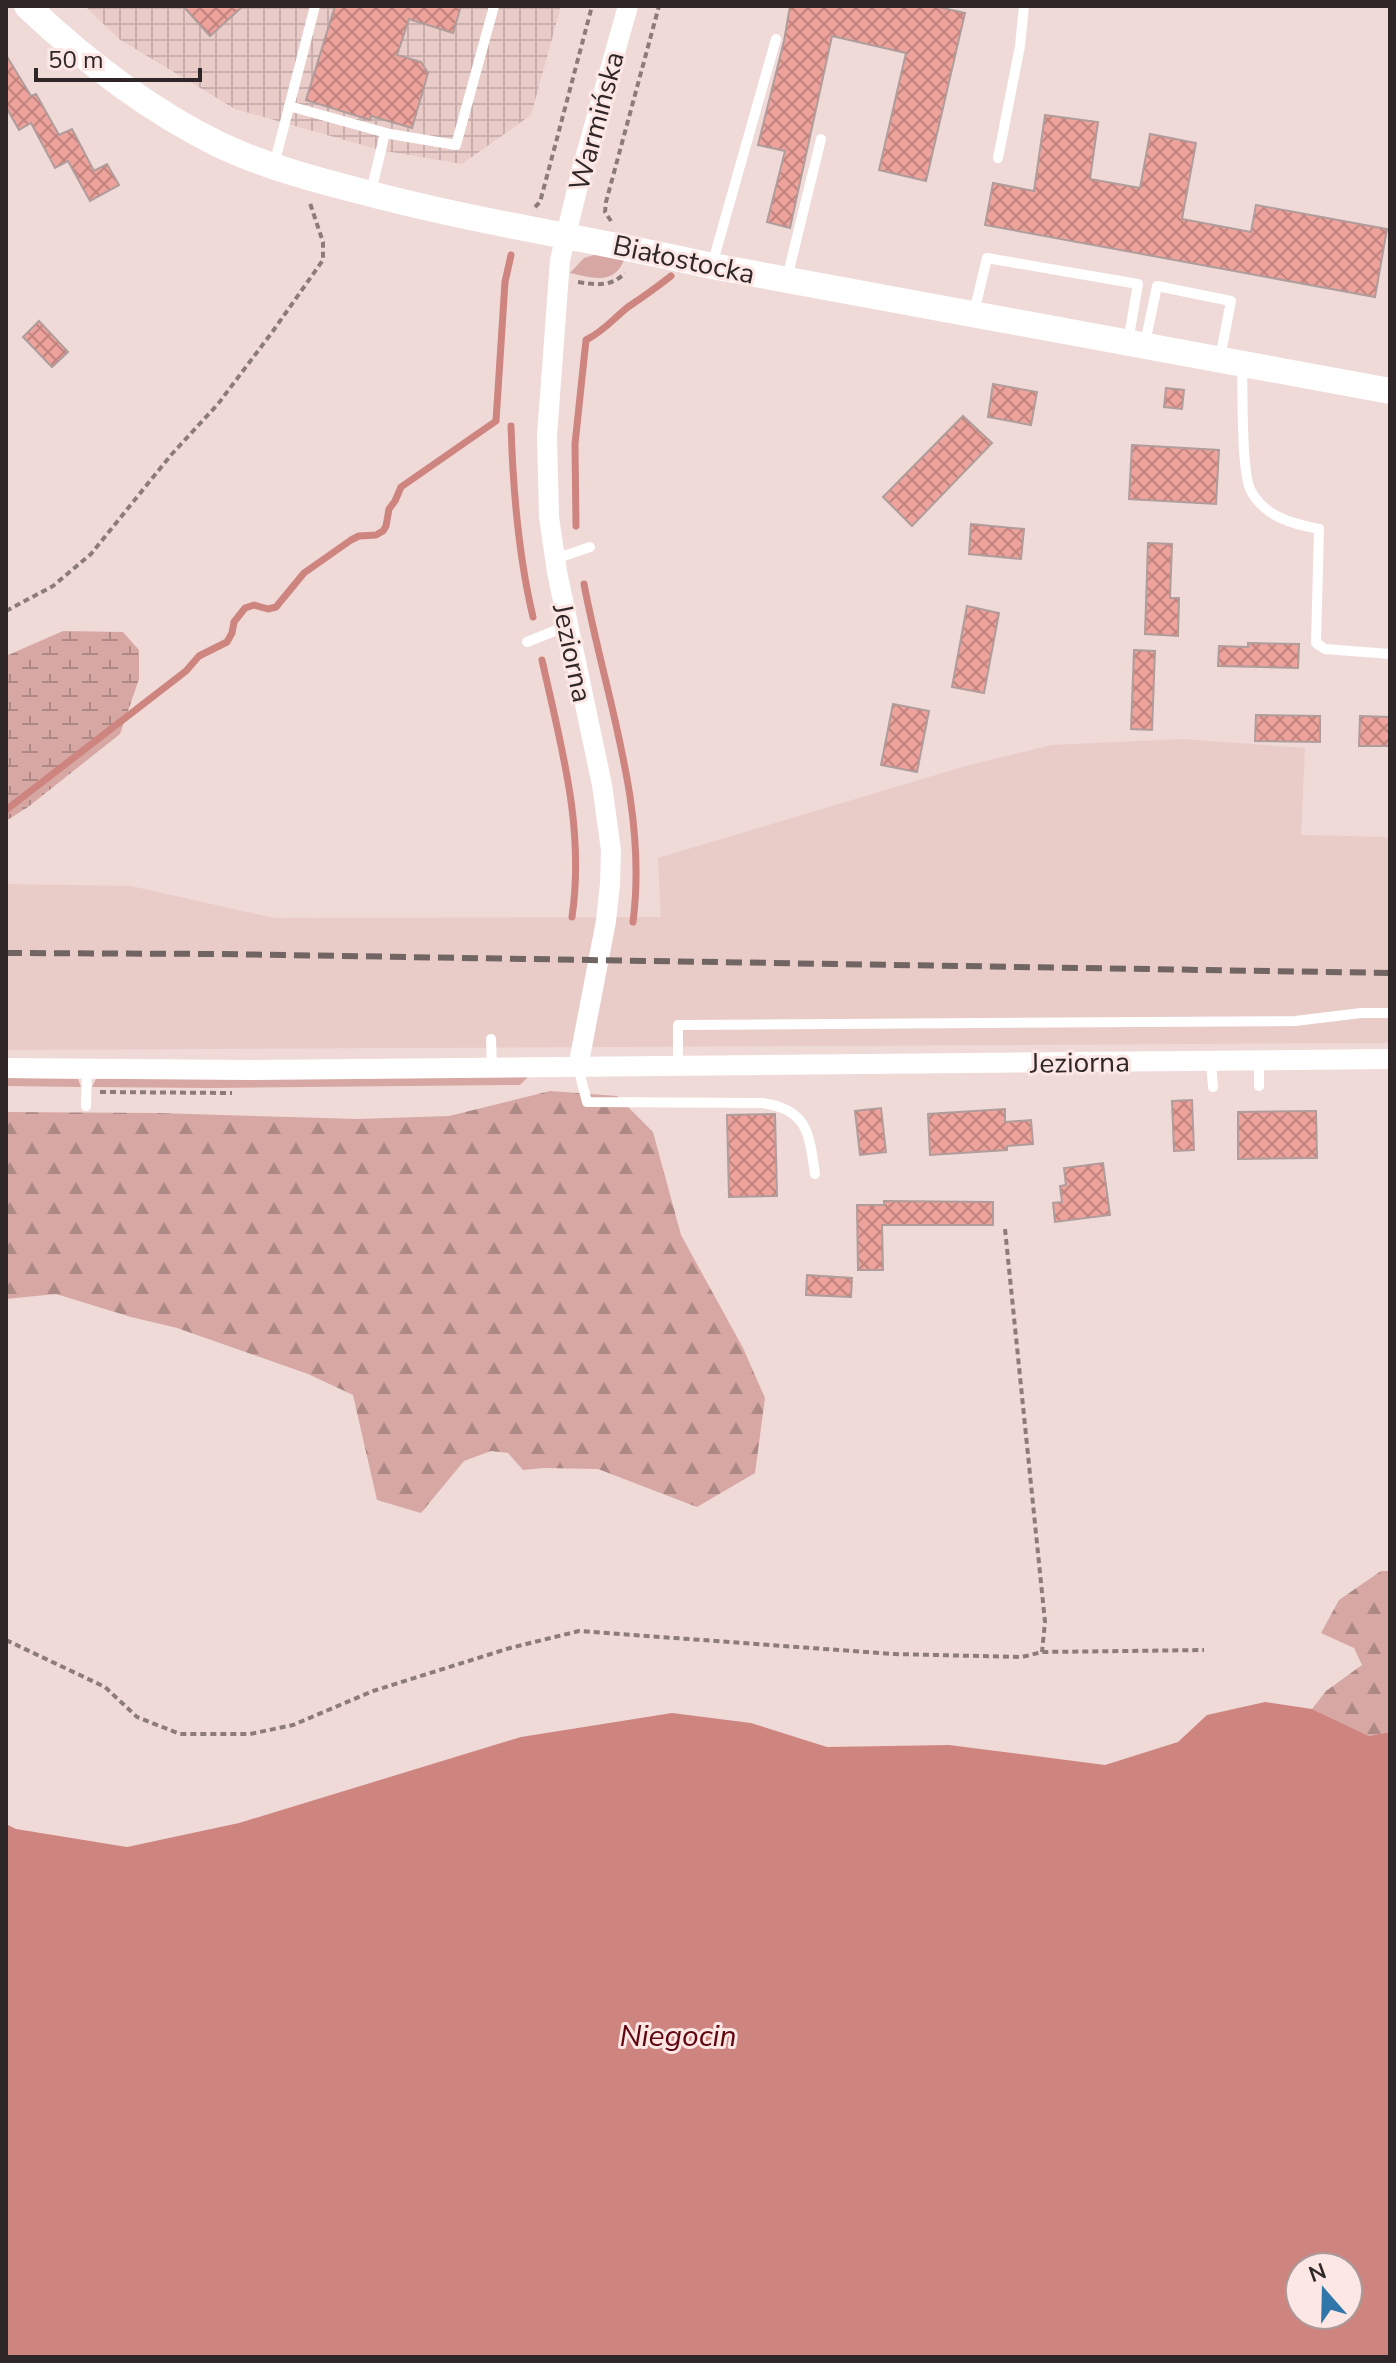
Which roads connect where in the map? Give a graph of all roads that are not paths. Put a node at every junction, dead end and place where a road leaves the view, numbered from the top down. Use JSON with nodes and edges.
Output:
{"nodes":[{"id":1,"x":315,"y":6,"type":"edge"},
{"id":2,"x":494,"y":6,"type":"edge"},
{"id":3,"x":628,"y":6,"type":"edge"},
{"id":4,"x":1024,"y":6,"type":"edge"},
{"id":5,"x":38,"y":13,"type":"edge"},
{"id":6,"x":776,"y":39,"type":"dead end"},
{"id":7,"x":289,"y":106,"type":"junction"},
{"id":8,"x":385,"y":133,"type":"junction"},
{"id":9,"x":821,"y":139,"type":"dead end"},
{"id":10,"x":998,"y":158,"type":"dead end"},
{"id":11,"x":273,"y":167,"type":"junction"},
{"id":12,"x":371,"y":194,"type":"junction"},
{"id":13,"x":566,"y":235,"type":"junction"},
{"id":14,"x":712,"y":266,"type":"junction"},
{"id":15,"x":786,"y":280,"type":"junction"},
{"id":16,"x":974,"y":314,"type":"junction"},
{"id":17,"x":1136,"y":344,"type":"junction"},
{"id":18,"x":1231,"y":362,"type":"junction"},
{"id":19,"x":1390,"y":391,"type":"edge"},
{"id":20,"x":590,"y":547,"type":"dead end"},
{"id":21,"x":555,"y":559,"type":"junction"},
{"id":22,"x":567,"y":626,"type":"junction"},
{"id":23,"x":527,"y":642,"type":"dead end"},
{"id":24,"x":1390,"y":654,"type":"edge"},
{"id":25,"x":1390,"y":1013,"type":"edge"},
{"id":26,"x":491,"y":1039,"type":"dead end"},
{"id":27,"x":1390,"y":1059,"type":"edge"},
{"id":28,"x":1259,"y":1060,"type":"junction"},
{"id":29,"x":1211,"y":1061,"type":"junction"},
{"id":30,"x":678,"y":1066,"type":"junction"},
{"id":31,"x":578,"y":1067,"type":"junction"},
{"id":32,"x":6,"y":1068,"type":"edge"},
{"id":33,"x":492,"y":1068,"type":"junction"},
{"id":34,"x":87,"y":1069,"type":"junction"},
{"id":35,"x":1259,"y":1086,"type":"dead end"},
{"id":36,"x":1213,"y":1087,"type":"dead end"},
{"id":37,"x":86,"y":1106,"type":"dead end"},
{"id":38,"x":815,"y":1174,"type":"dead end"}],
"edges":[{"from":1,"to":7,"type":"lane"},
{"from":2,"to":8,"type":"lane"},
{"from":3,"to":13,"type":"street","name":"Warmińska"},
{"from":4,"to":10,"type":"lane"},
{"from":5,"to":11,"type":"street","name":"Białostocka"},
{"from":6,"to":14,"type":"lane"},
{"from":7,"to":8,"type":"lane"},
{"from":7,"to":11,"type":"lane"},
{"from":8,"to":12,"type":"lane"},
{"from":9,"to":15,"type":"lane"},
{"from":11,"to":12,"type":"street","name":"Białostocka"},
{"from":12,"to":13,"type":"street","name":"Białostocka"},
{"from":13,"to":14,"type":"street","name":"Białostocka"},
{"from":13,"to":21,"type":"street","name":"Jeziorna"},
{"from":14,"to":15,"type":"street","name":"Białostocka"},
{"from":15,"to":16,"type":"street","name":"Białostocka"},
{"from":16,"to":17,"type":"street","name":"Białostocka"},
{"from":16,"to":17,"type":"lane"},
{"from":17,"to":18,"type":"street","name":"Białostocka"},
{"from":17,"to":18,"type":"lane"},
{"from":18,"to":19,"type":"street","name":"Białostocka"},
{"from":18,"to":24,"type":"lane"},
{"from":20,"to":21,"type":"lane"},
{"from":21,"to":22,"type":"street","name":"Jeziorna"},
{"from":22,"to":23,"type":"lane"},
{"from":22,"to":31,"type":"street","name":"Jeziorna"},
{"from":25,"to":30,"type":"lane"},
{"from":26,"to":33,"type":"lane"},
{"from":27,"to":28,"type":"street","name":"Jeziorna"},
{"from":28,"to":29,"type":"street","name":"Jeziorna"},
{"from":28,"to":35,"type":"lane"},
{"from":29,"to":30,"type":"street","name":"Jeziorna"},
{"from":29,"to":36,"type":"lane"},
{"from":30,"to":31,"type":"street","name":"Jeziorna"},
{"from":31,"to":33,"type":"street","name":"Jeziorna"},
{"from":31,"to":38,"type":"lane"},
{"from":32,"to":34,"type":"street","name":"Jeziorna"},
{"from":33,"to":34,"type":"street","name":"Jeziorna"},
{"from":34,"to":37,"type":"lane"}]}
